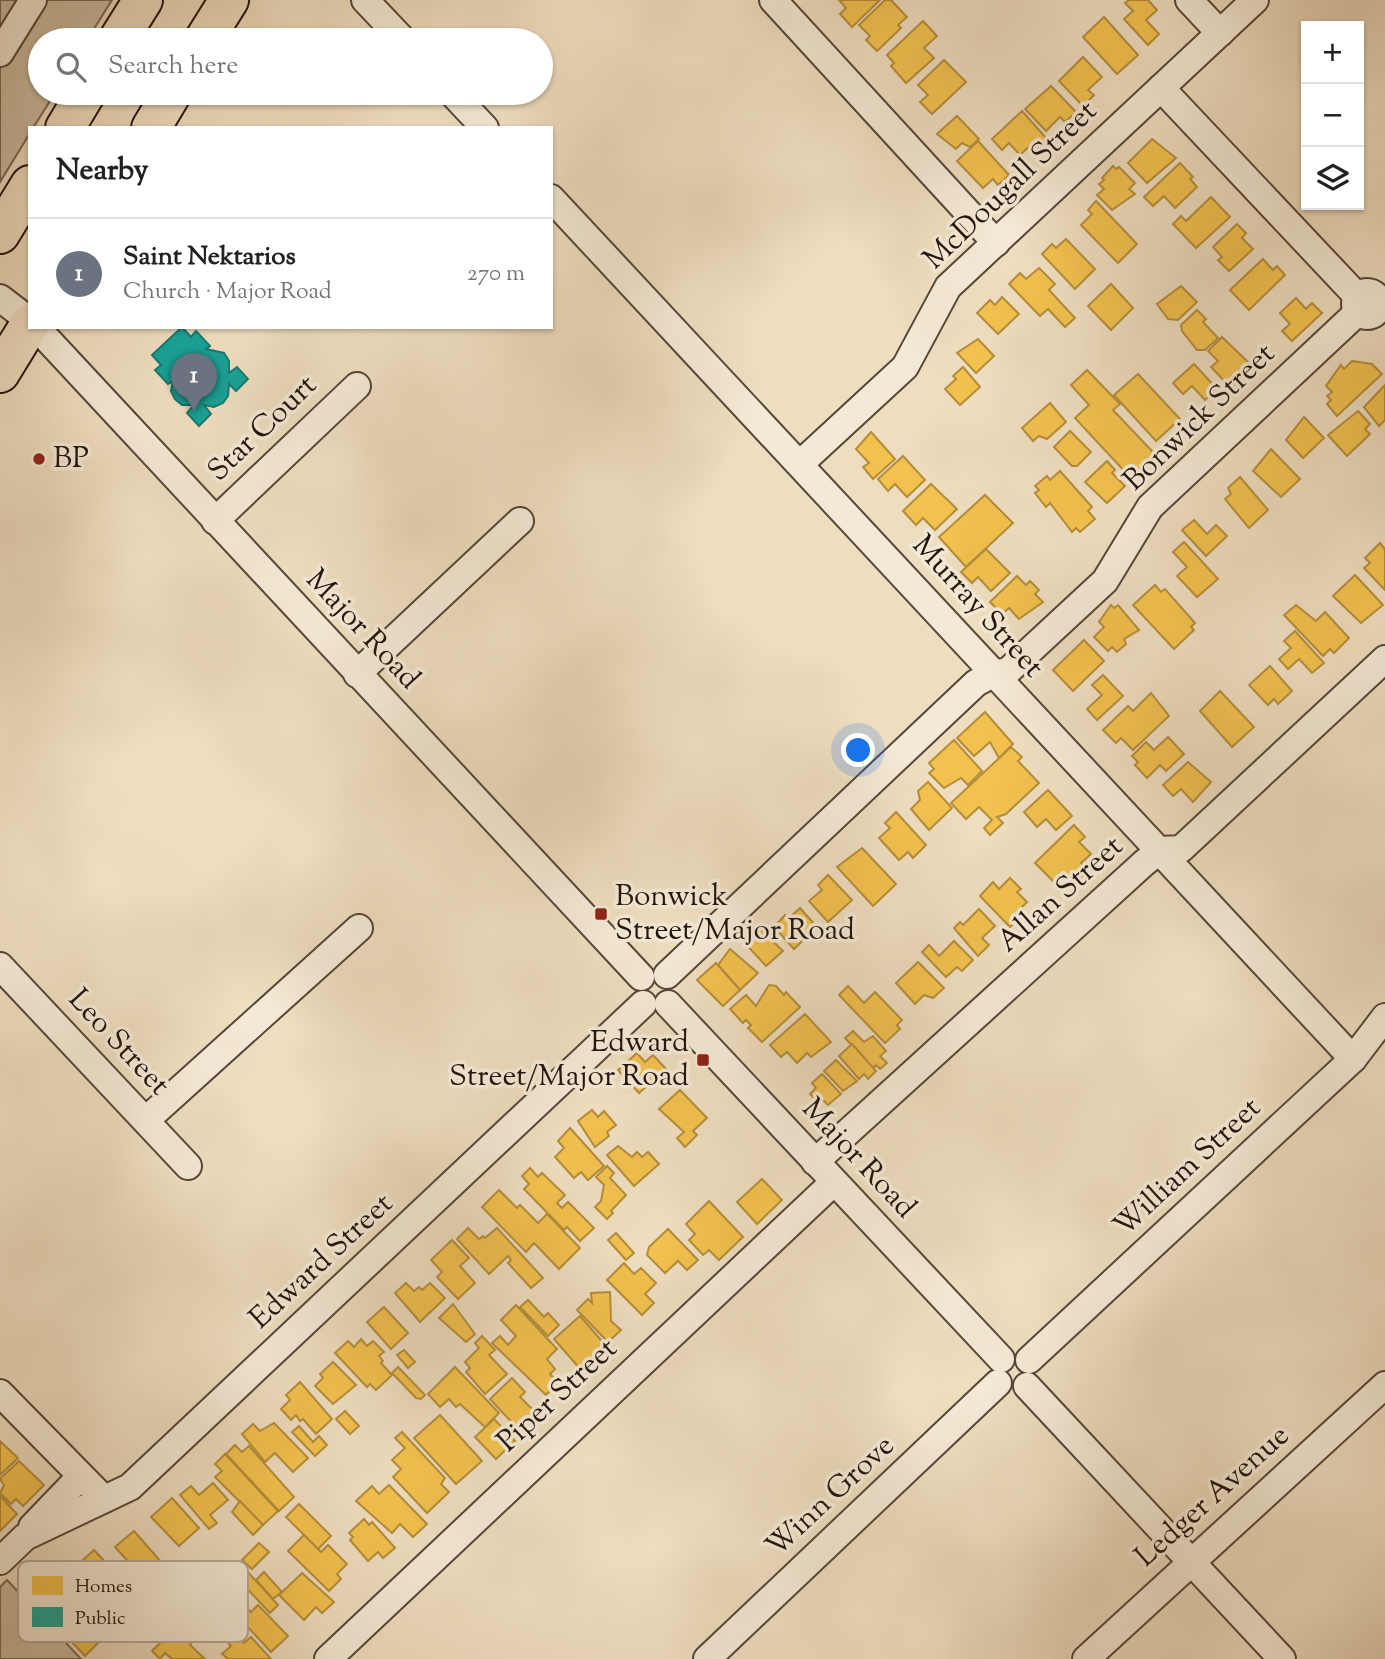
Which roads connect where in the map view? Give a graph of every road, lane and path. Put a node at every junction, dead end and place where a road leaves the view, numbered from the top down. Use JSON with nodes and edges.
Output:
{"nodes":[{"id":1,"x":33,"y":0,"type":"edge"},
{"id":2,"x":143,"y":0,"type":"edge"},
{"id":3,"x":229,"y":0,"type":"edge"},
{"id":4,"x":365,"y":0,"type":"edge"},
{"id":5,"x":773,"y":0,"type":"edge"},
{"id":6,"x":1189,"y":0,"type":"edge"},
{"id":7,"x":1255,"y":0,"type":"edge"},
{"id":8,"x":126,"y":28,"type":"edge"},
{"id":9,"x":212,"y":28,"type":"edge"},
{"id":10,"x":392,"y":28,"type":"edge"},
{"id":11,"x":1220,"y":33,"type":"junction"},
{"id":12,"x":0,"y":53,"type":"edge"},
{"id":13,"x":1161,"y":88,"type":"junction"},
{"id":14,"x":79,"y":105,"type":"edge"},
{"id":15,"x":164,"y":105,"type":"edge"},
{"id":16,"x":463,"y":105,"type":"edge"},
{"id":17,"x":66,"y":126,"type":"edge"},
{"id":18,"x":151,"y":126,"type":"edge"},
{"id":19,"x":483,"y":126,"type":"edge"},
{"id":20,"x":28,"y":188,"type":"edge"},
{"id":21,"x":553,"y":200,"type":"edge"},
{"id":22,"x":0,"y":234,"type":"edge"},
{"id":23,"x":996,"y":243,"type":"junction"},
{"id":24,"x":0,"y":298,"type":"edge"},
{"id":25,"x":1372,"y":305,"type":"edge"},
{"id":26,"x":28,"y":321,"type":"edge"},
{"id":27,"x":28,"y":326,"type":"edge"},
{"id":28,"x":38,"y":329,"type":"edge"},
{"id":29,"x":0,"y":373,"type":"edge"},
{"id":30,"x":357,"y":386,"type":"dead end"},
{"id":31,"x":801,"y":463,"type":"junction"},
{"id":32,"x":215,"y":521,"type":"junction"},
{"id":33,"x":520,"y":521,"type":"dead end"},
{"id":34,"x":1385,"y":659,"type":"edge"},
{"id":35,"x":357,"y":674,"type":"junction"},
{"id":36,"x":993,"y":674,"type":"junction"},
{"id":37,"x":1160,"y":850,"type":"junction"},
{"id":38,"x":359,"y":928,"type":"dead end"},
{"id":39,"x":0,"y":966,"type":"edge"},
{"id":40,"x":667,"y":975,"type":"junction"},
{"id":41,"x":641,"y":977,"type":"junction"},
{"id":42,"x":656,"y":1004,"type":"junction"},
{"id":43,"x":1385,"y":1017,"type":"edge"},
{"id":44,"x":1353,"y":1059,"type":"junction"},
{"id":45,"x":146,"y":1120,"type":"junction"},
{"id":46,"x":816,"y":1162,"type":"junction"},
{"id":47,"x":188,"y":1166,"type":"dead end"},
{"id":48,"x":834,"y":1182,"type":"junction"},
{"id":49,"x":1000,"y":1371,"type":"junction"},
{"id":50,"x":1028,"y":1373,"type":"junction"},
{"id":51,"x":1385,"y":1385,"type":"edge"},
{"id":52,"x":0,"y":1393,"type":"edge"},
{"id":53,"x":81,"y":1476,"type":"junction"},
{"id":54,"x":104,"y":1499,"type":"junction"},
{"id":55,"x":25,"y":1537,"type":"junction"},
{"id":56,"x":0,"y":1561,"type":"edge"},
{"id":57,"x":1190,"y":1562,"type":"junction"},
{"id":58,"x":328,"y":1659,"type":"edge"},
{"id":59,"x":707,"y":1659,"type":"edge"},
{"id":60,"x":1086,"y":1659,"type":"edge"},
{"id":61,"x":1282,"y":1659,"type":"edge"}],
"edges":[{"from":1,"to":12,"type":"street"},
{"from":2,"to":8,"type":"highway"},
{"from":3,"to":9,"type":"highway"},
{"from":4,"to":10,"type":"street"},
{"from":5,"to":23,"type":"street"},
{"from":6,"to":11,"type":"street"},
{"from":7,"to":11,"type":"street","name":"McDougall Street"},
{"from":11,"to":13,"type":"street","name":"McDougall Street"},
{"from":13,"to":23,"type":"street","name":"McDougall Street"},
{"from":13,"to":25,"type":"street"},
{"from":14,"to":17,"type":"highway"},
{"from":15,"to":18,"type":"highway"},
{"from":16,"to":19,"type":"street"},
{"from":20,"to":22,"type":"highway"},
{"from":21,"to":31,"type":"street","name":"Murray Street"},
{"from":23,"to":31,"type":"street","name":"McDougall Street"},
{"from":24,"to":26,"type":"street"},
{"from":25,"to":36,"type":"street","name":"Bonwick Street"},
{"from":27,"to":29,"type":"highway"},
{"from":28,"to":32,"type":"street","name":"Major Road"},
{"from":30,"to":32,"type":"street","name":"Star Court"},
{"from":31,"to":36,"type":"street","name":"Murray Street"},
{"from":32,"to":35,"type":"street","name":"Major Road"},
{"from":33,"to":35,"type":"street"},
{"from":34,"to":37,"type":"street","name":"Allan Street"},
{"from":35,"to":41,"type":"street","name":"Major Road"},
{"from":36,"to":37,"type":"street","name":"Murray Street"},
{"from":36,"to":40,"type":"street","name":"Bonwick Street"},
{"from":37,"to":44,"type":"street","name":"Murray Street"},
{"from":37,"to":46,"type":"street","name":"Allan Street"},
{"from":38,"to":45,"type":"street"},
{"from":39,"to":45,"type":"street","name":"Leo Street"},
{"from":40,"to":41,"type":"street"},
{"from":40,"to":42,"type":"street"},
{"from":41,"to":42,"type":"street"},
{"from":42,"to":46,"type":"street","name":"Major Road"},
{"from":42,"to":54,"type":"street","name":"Edward Street"},
{"from":43,"to":44,"type":"street","name":"William Street"},
{"from":44,"to":50,"type":"street","name":"William Street"},
{"from":45,"to":47,"type":"street","name":"Leo Street"},
{"from":46,"to":48,"type":"street","name":"Major Road"},
{"from":48,"to":49,"type":"street","name":"Major Road"},
{"from":48,"to":58,"type":"street","name":"Piper Street"},
{"from":49,"to":50,"type":"street"},
{"from":49,"to":59,"type":"street","name":"Winn Grove"},
{"from":50,"to":57,"type":"street"},
{"from":51,"to":57,"type":"street","name":"Ledger Avenue"},
{"from":52,"to":53,"type":"street"},
{"from":53,"to":54,"type":"street"},
{"from":53,"to":55,"type":"street","name":"Edward Street"},
{"from":54,"to":55,"type":"street","name":"Edward Street"},
{"from":55,"to":56,"type":"street","name":"Edward Street"},
{"from":57,"to":60,"type":"street","name":"Ledger Avenue"},
{"from":57,"to":61,"type":"street"}]}
